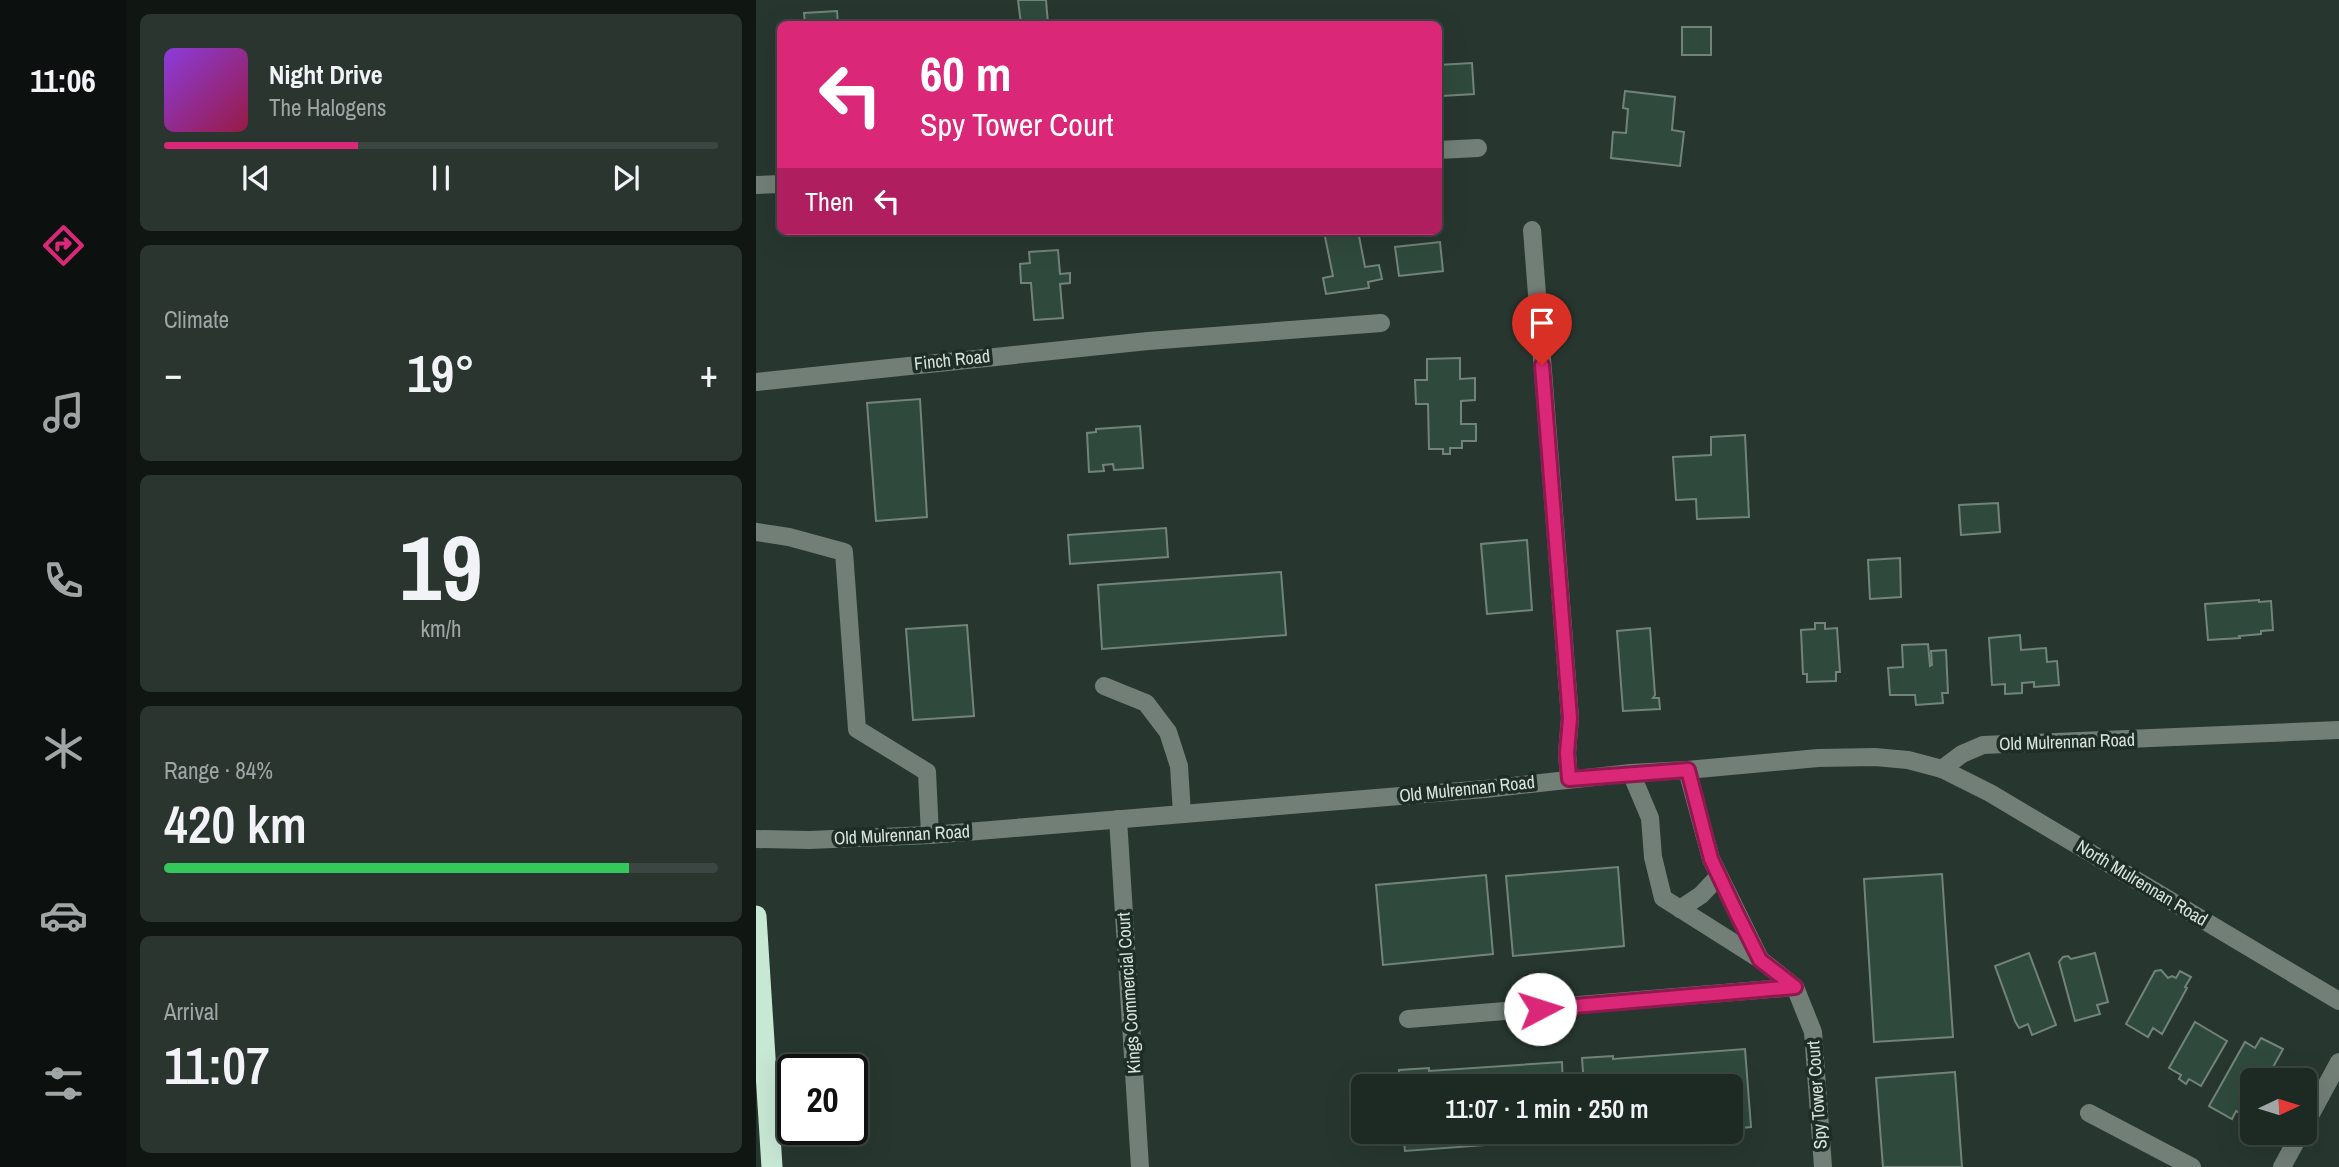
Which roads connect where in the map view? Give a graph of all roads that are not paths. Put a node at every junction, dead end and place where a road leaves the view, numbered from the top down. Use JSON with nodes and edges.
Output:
{"nodes":[{"id":1,"x":1478,"y":148,"type":"dead end"},
{"id":2,"x":1442,"y":150,"type":"edge"},
{"id":3,"x":777,"y":184,"type":"edge"},
{"id":4,"x":756,"y":185,"type":"edge"},
{"id":5,"x":1532,"y":230,"type":"dead end"},
{"id":6,"x":1381,"y":323,"type":"dead end"},
{"id":7,"x":756,"y":382,"type":"edge"},
{"id":8,"x":756,"y":532,"type":"edge"},
{"id":9,"x":1104,"y":686,"type":"dead end"},
{"id":10,"x":2339,"y":730,"type":"edge"},
{"id":11,"x":1942,"y":769,"type":"junction"},
{"id":12,"x":1688,"y":770,"type":"junction"},
{"id":13,"x":1631,"y":773,"type":"junction"},
{"id":14,"x":1569,"y":779,"type":"junction"},
{"id":15,"x":1182,"y":814,"type":"junction"},
{"id":16,"x":1118,"y":819,"type":"junction"},
{"id":17,"x":930,"y":835,"type":"junction"},
{"id":18,"x":756,"y":839,"type":"edge"},
{"id":19,"x":1719,"y":876,"type":"junction"},
{"id":20,"x":1680,"y":909,"type":"junction"},
{"id":21,"x":756,"y":916,"type":"edge"},
{"id":22,"x":1760,"y":960,"type":"junction"},
{"id":23,"x":1795,"y":987,"type":"junction"},
{"id":24,"x":2339,"y":1001,"type":"edge"},
{"id":25,"x":1408,"y":1019,"type":"dead end"},
{"id":26,"x":2339,"y":1062,"type":"edge"},
{"id":27,"x":2317,"y":1103,"type":"edge"},
{"id":28,"x":2089,"y":1113,"type":"dead end"},
{"id":29,"x":2294,"y":1145,"type":"edge"},
{"id":30,"x":772,"y":1167,"type":"edge"},
{"id":31,"x":1140,"y":1167,"type":"edge"},
{"id":32,"x":1823,"y":1167,"type":"edge"},
{"id":33,"x":2192,"y":1167,"type":"edge"},
{"id":34,"x":2282,"y":1167,"type":"edge"}],
"edges":[{"from":1,"to":2,"type":"street"},
{"from":3,"to":4,"type":"street"},
{"from":5,"to":14,"type":"street"},
{"from":6,"to":7,"type":"street","name":"Finch Road"},
{"from":8,"to":17,"type":"street"},
{"from":9,"to":15,"type":"street"},
{"from":10,"to":11,"type":"street","name":"Old Mulrennan Road"},
{"from":11,"to":12,"type":"street","name":"Old Mulrennan Road"},
{"from":11,"to":24,"type":"street","name":"North Mulrennan Road"},
{"from":12,"to":13,"type":"street","name":"Old Mulrennan Road"},
{"from":12,"to":19,"type":"street"},
{"from":13,"to":14,"type":"street","name":"Old Mulrennan Road"},
{"from":13,"to":20,"type":"street"},
{"from":14,"to":15,"type":"street","name":"Old Mulrennan Road"},
{"from":15,"to":16,"type":"street","name":"Old Mulrennan Road"},
{"from":16,"to":17,"type":"street","name":"Old Mulrennan Road"},
{"from":16,"to":31,"type":"street","name":"Kings Commercial Court"},
{"from":17,"to":18,"type":"street","name":"Old Mulrennan Road"},
{"from":19,"to":20,"type":"street"},
{"from":19,"to":22,"type":"street"},
{"from":20,"to":22,"type":"street"},
{"from":21,"to":30,"type":"highway"},
{"from":22,"to":23,"type":"street"},
{"from":23,"to":25,"type":"street"},
{"from":23,"to":32,"type":"street","name":"Spy Tower Court"},
{"from":26,"to":27,"type":"street"},
{"from":28,"to":33,"type":"street"},
{"from":29,"to":34,"type":"street"}]}
